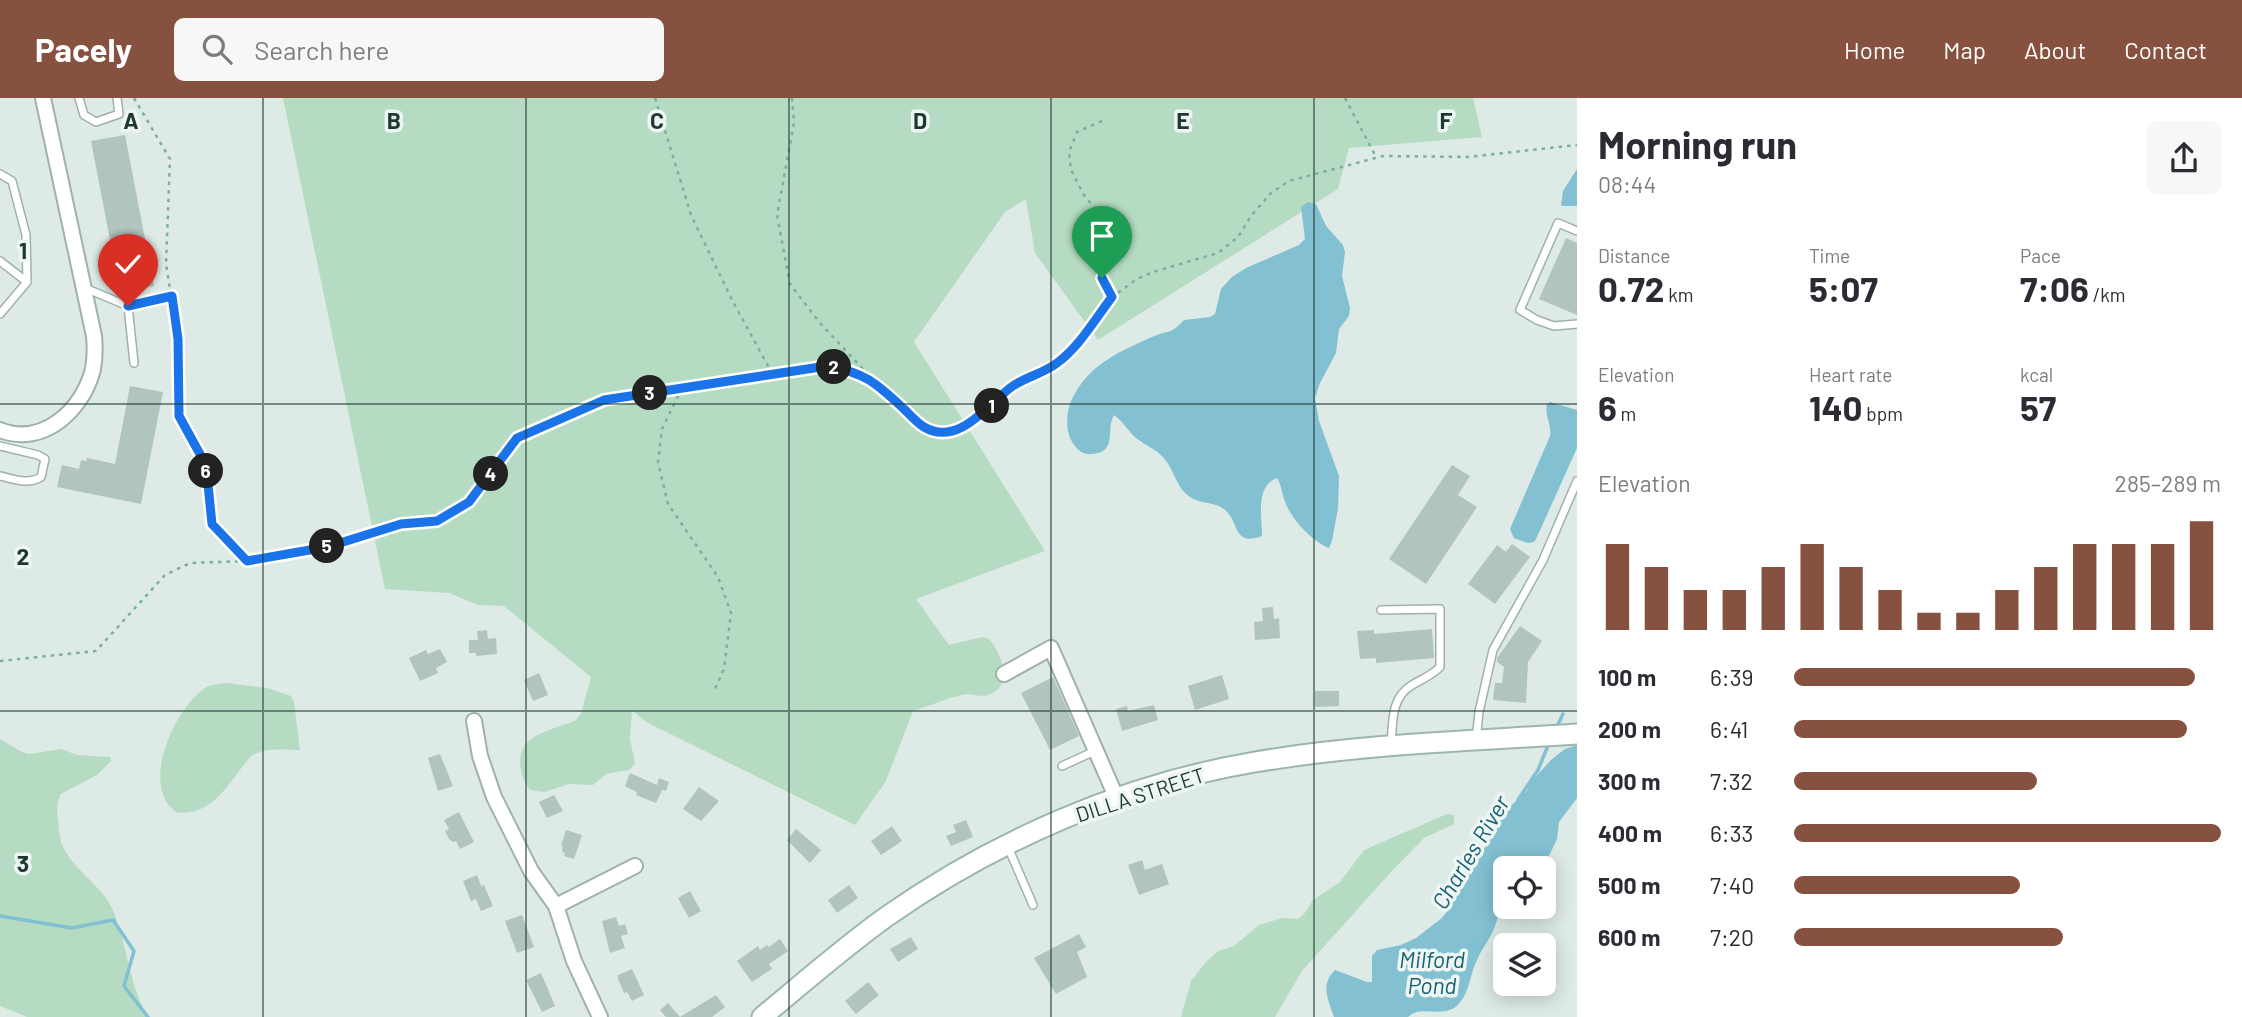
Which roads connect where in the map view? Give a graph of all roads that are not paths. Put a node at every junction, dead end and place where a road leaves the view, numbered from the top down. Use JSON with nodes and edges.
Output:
{"nodes":[{"id":1,"x":43,"y":98,"type":"edge"},
{"id":2,"x":79,"y":98,"type":"edge"},
{"id":3,"x":117,"y":98,"type":"edge"},
{"id":4,"x":0,"y":174,"type":"edge"},
{"id":5,"x":1577,"y":231,"type":"edge"},
{"id":6,"x":0,"y":261,"type":"edge"},
{"id":7,"x":27,"y":282,"type":"junction"},
{"id":8,"x":84,"y":288,"type":"junction"},
{"id":9,"x":0,"y":314,"type":"edge"},
{"id":10,"x":1577,"y":324,"type":"edge"},
{"id":11,"x":134,"y":363,"type":"dead end"},
{"id":12,"x":0,"y":430,"type":"edge"},
{"id":13,"x":16,"y":434,"type":"junction"},
{"id":14,"x":0,"y":446,"type":"edge"},
{"id":15,"x":14,"y":450,"type":"junction"},
{"id":16,"x":0,"y":476,"type":"edge"},
{"id":17,"x":1577,"y":481,"type":"edge"},
{"id":18,"x":1381,"y":610,"type":"dead end"},
{"id":19,"x":1004,"y":674,"type":"dead end"},
{"id":20,"x":474,"y":721,"type":"dead end"},
{"id":21,"x":1571,"y":734,"type":"edge"},
{"id":22,"x":1476,"y":740,"type":"junction"},
{"id":23,"x":1391,"y":746,"type":"junction"},
{"id":24,"x":1097,"y":750,"type":"junction"},
{"id":25,"x":1062,"y":766,"type":"dead end"},
{"id":26,"x":1117,"y":799,"type":"junction"},
{"id":27,"x":1007,"y":846,"type":"junction"},
{"id":28,"x":635,"y":866,"type":"dead end"},
{"id":29,"x":1033,"y":905,"type":"dead end"},
{"id":30,"x":556,"y":906,"type":"junction"},
{"id":31,"x":600,"y":1017,"type":"edge"},
{"id":32,"x":762,"y":1017,"type":"edge"}],
"edges":[{"from":1,"to":8,"type":"street"},
{"from":2,"to":3,"type":"lane"},
{"from":4,"to":7,"type":"lane"},
{"from":5,"to":10,"type":"lane"},
{"from":6,"to":7,"type":"lane"},
{"from":7,"to":9,"type":"lane"},
{"from":8,"to":11,"type":"lane"},
{"from":8,"to":13,"type":"street"},
{"from":12,"to":13,"type":"street"},
{"from":13,"to":15,"type":"lane"},
{"from":14,"to":15,"type":"lane"},
{"from":15,"to":16,"type":"lane"},
{"from":17,"to":22,"type":"lane"},
{"from":18,"to":23,"type":"lane"},
{"from":19,"to":24,"type":"street"},
{"from":20,"to":30,"type":"street"},
{"from":21,"to":22,"type":"main road","name":"DILLA STREET"},
{"from":22,"to":23,"type":"main road","name":"DILLA STREET"},
{"from":23,"to":26,"type":"main road","name":"DILLA STREET"},
{"from":24,"to":25,"type":"lane"},
{"from":24,"to":26,"type":"street"},
{"from":26,"to":27,"type":"main road","name":"DILLA STREET"},
{"from":27,"to":29,"type":"lane"},
{"from":27,"to":32,"type":"main road","name":"DILLA STREET"},
{"from":28,"to":30,"type":"street"},
{"from":30,"to":31,"type":"street"}]}
